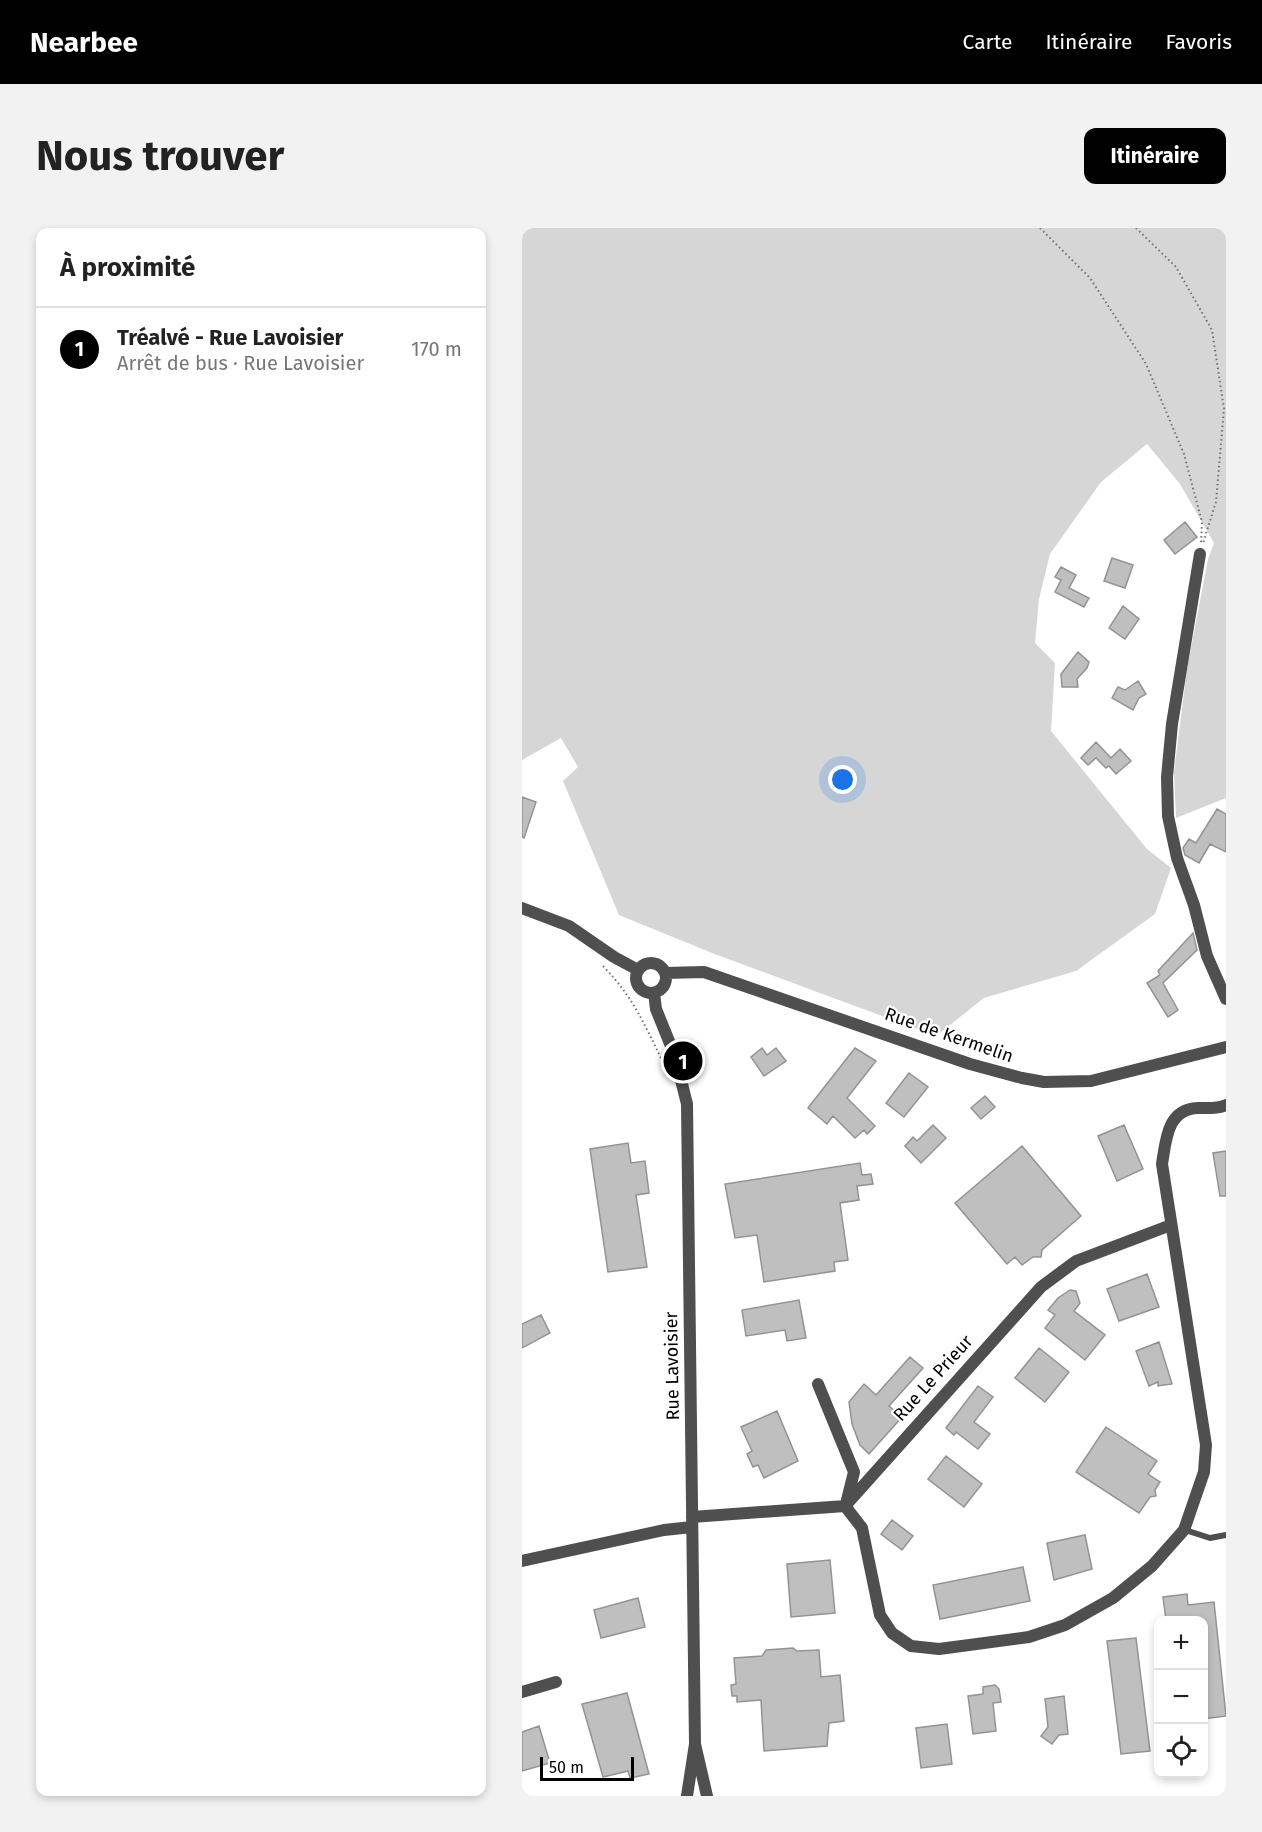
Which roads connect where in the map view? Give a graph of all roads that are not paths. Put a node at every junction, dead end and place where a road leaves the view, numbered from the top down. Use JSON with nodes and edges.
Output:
{"nodes":[{"id":1,"x":1200,"y":554,"type":"road end"},
{"id":2,"x":522,"y":908,"type":"edge"},
{"id":3,"x":638,"y":970,"type":"junction"},
{"id":4,"x":664,"y":973,"type":"junction"},
{"id":5,"x":654,"y":993,"type":"junction"},
{"id":6,"x":1226,"y":999,"type":"edge"},
{"id":7,"x":1226,"y":1047,"type":"edge"},
{"id":8,"x":1226,"y":1105,"type":"edge"},
{"id":9,"x":1171,"y":1225,"type":"junction"},
{"id":10,"x":818,"y":1384,"type":"dead end"},
{"id":11,"x":845,"y":1506,"type":"junction"},
{"id":12,"x":692,"y":1522,"type":"junction"},
{"id":13,"x":1184,"y":1530,"type":"junction"},
{"id":14,"x":1226,"y":1535,"type":"edge"},
{"id":15,"x":522,"y":1561,"type":"edge"},
{"id":16,"x":556,"y":1682,"type":"dead end"},
{"id":17,"x":522,"y":1692,"type":"edge"},
{"id":18,"x":695,"y":1744,"type":"junction"},
{"id":19,"x":687,"y":1796,"type":"edge"},
{"id":20,"x":707,"y":1796,"type":"edge"}],
"edges":[{"from":1,"to":6,"type":"street"},
{"from":2,"to":3,"type":"street"},
{"from":3,"to":4,"type":"street"},
{"from":3,"to":5,"type":"street"},
{"from":4,"to":5,"type":"street"},
{"from":4,"to":7,"type":"street","name":"Rue de Kermelin"},
{"from":5,"to":12,"type":"street","name":"Rue Lavoisier"},
{"from":8,"to":9,"type":"street"},
{"from":9,"to":11,"type":"street","name":"Rue Le Prieur"},
{"from":9,"to":13,"type":"street"},
{"from":10,"to":11,"type":"street"},
{"from":11,"to":12,"type":"street"},
{"from":11,"to":13,"type":"street"},
{"from":12,"to":15,"type":"street"},
{"from":12,"to":18,"type":"street","name":"Rue Lavoisier"},
{"from":13,"to":14,"type":"lane"},
{"from":16,"to":17,"type":"street"},
{"from":18,"to":19,"type":"street","name":"Rue Lavoisier"},
{"from":18,"to":20,"type":"street","name":"Rue Lavoisier"}]}
